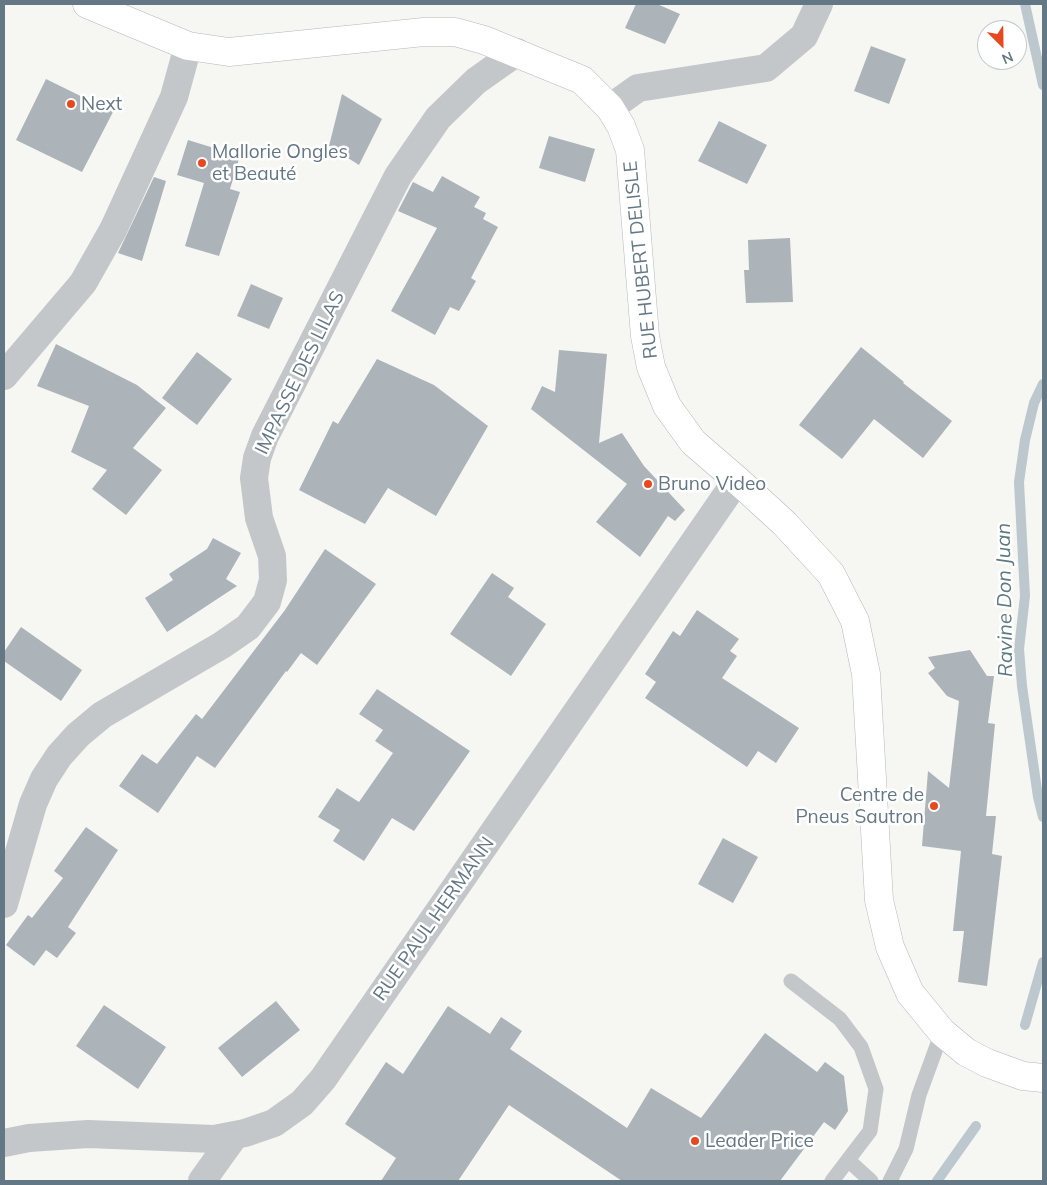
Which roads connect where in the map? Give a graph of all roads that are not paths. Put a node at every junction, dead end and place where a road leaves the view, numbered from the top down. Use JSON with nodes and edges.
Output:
{"nodes":[{"id":1,"x":87,"y":4,"type":"edge"},
{"id":2,"x":819,"y":4,"type":"edge"},
{"id":3,"x":188,"y":46,"type":"junction"},
{"id":4,"x":517,"y":52,"type":"junction"},
{"id":5,"x":610,"y":108,"type":"junction"},
{"id":6,"x":4,"y":376,"type":"edge"},
{"id":7,"x":737,"y":480,"type":"junction"},
{"id":8,"x":4,"y":904,"type":"edge"},
{"id":9,"x":791,"y":981,"type":"dead end"},
{"id":10,"x":942,"y":1032,"type":"junction"},
{"id":11,"x":1043,"y":1078,"type":"edge"},
{"id":12,"x":235,"y":1136,"type":"junction"},
{"id":13,"x":4,"y":1143,"type":"edge"},
{"id":14,"x":848,"y":1160,"type":"junction"},
{"id":15,"x":202,"y":1181,"type":"edge"},
{"id":16,"x":832,"y":1181,"type":"edge"},
{"id":17,"x":872,"y":1181,"type":"edge"},
{"id":18,"x":890,"y":1181,"type":"edge"}],
"edges":[{"from":1,"to":3,"type":"main road","name":"RUE HUBERT DELISLE"},
{"from":2,"to":5,"type":"street"},
{"from":3,"to":4,"type":"main road","name":"RUE HUBERT DELISLE"},
{"from":3,"to":6,"type":"street"},
{"from":4,"to":5,"type":"main road","name":"RUE HUBERT DELISLE"},
{"from":4,"to":8,"type":"street","name":"IMPASSE DES LILAS"},
{"from":5,"to":7,"type":"main road","name":"RUE HUBERT DELISLE"},
{"from":7,"to":10,"type":"main road","name":"RUE HUBERT DELISLE"},
{"from":7,"to":12,"type":"street","name":"RUE PAUL HERMANN"},
{"from":9,"to":14,"type":"lane"},
{"from":10,"to":11,"type":"main road","name":"RUE HUBERT DELISLE"},
{"from":10,"to":18,"type":"lane"},
{"from":12,"to":13,"type":"street","name":"RUE PAUL HERMANN"},
{"from":12,"to":15,"type":"street"},
{"from":14,"to":16,"type":"lane"},
{"from":14,"to":17,"type":"lane"}]}
